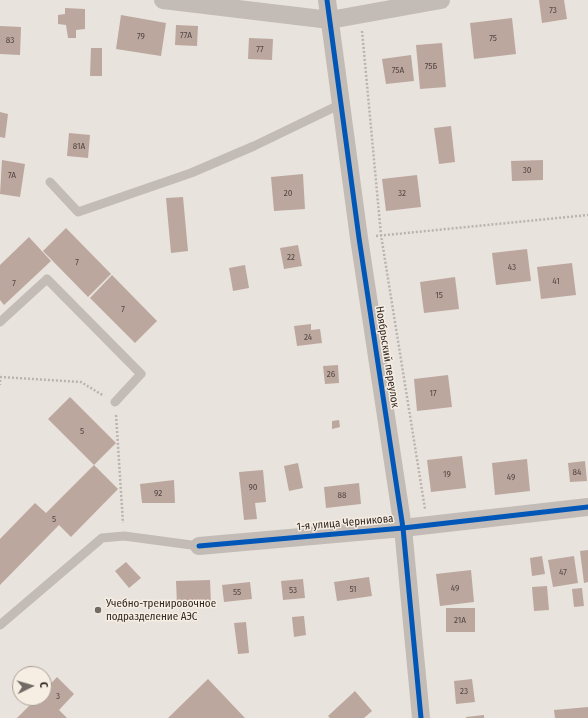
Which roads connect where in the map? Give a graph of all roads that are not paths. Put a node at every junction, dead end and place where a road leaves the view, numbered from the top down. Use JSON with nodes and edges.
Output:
{"nodes":[{"id":1,"x":163,"y":0,"type":"edge"},
{"id":2,"x":327,"y":0,"type":"edge"},
{"id":3,"x":441,"y":0,"type":"edge"},
{"id":4,"x":330,"y":20,"type":"junction"},
{"id":5,"x":341,"y":104,"type":"junction"},
{"id":6,"x":50,"y":182,"type":"dead end"},
{"id":7,"x":0,"y":322,"type":"edge"},
{"id":8,"x":115,"y":402,"type":"road end"},
{"id":9,"x":588,"y":507,"type":"edge"},
{"id":10,"x":403,"y":528,"type":"junction"},
{"id":11,"x":199,"y":546,"type":"joint"},
{"id":12,"x":0,"y":625,"type":"edge"},
{"id":13,"x":419,"y":717,"type":"edge"}],
"edges":[{"from":1,"to":4,"type":"street"},
{"from":2,"to":4,"type":"street","name":"Ноябрьский переулок"},
{"from":3,"to":4,"type":"street"},
{"from":4,"to":5,"type":"street","name":"Ноябрьский переулок"},
{"from":5,"to":6,"type":"lane"},
{"from":5,"to":10,"type":"street","name":"Ноябрьский переулок"},
{"from":7,"to":8,"type":"lane"},
{"from":9,"to":10,"type":"street","name":"1-я улица Черникова"},
{"from":10,"to":11,"type":"street","name":"1-я улица Черникова"},
{"from":10,"to":13,"type":"street","name":"Ноябрьский переулок"},
{"from":11,"to":12,"type":"lane"}]}
